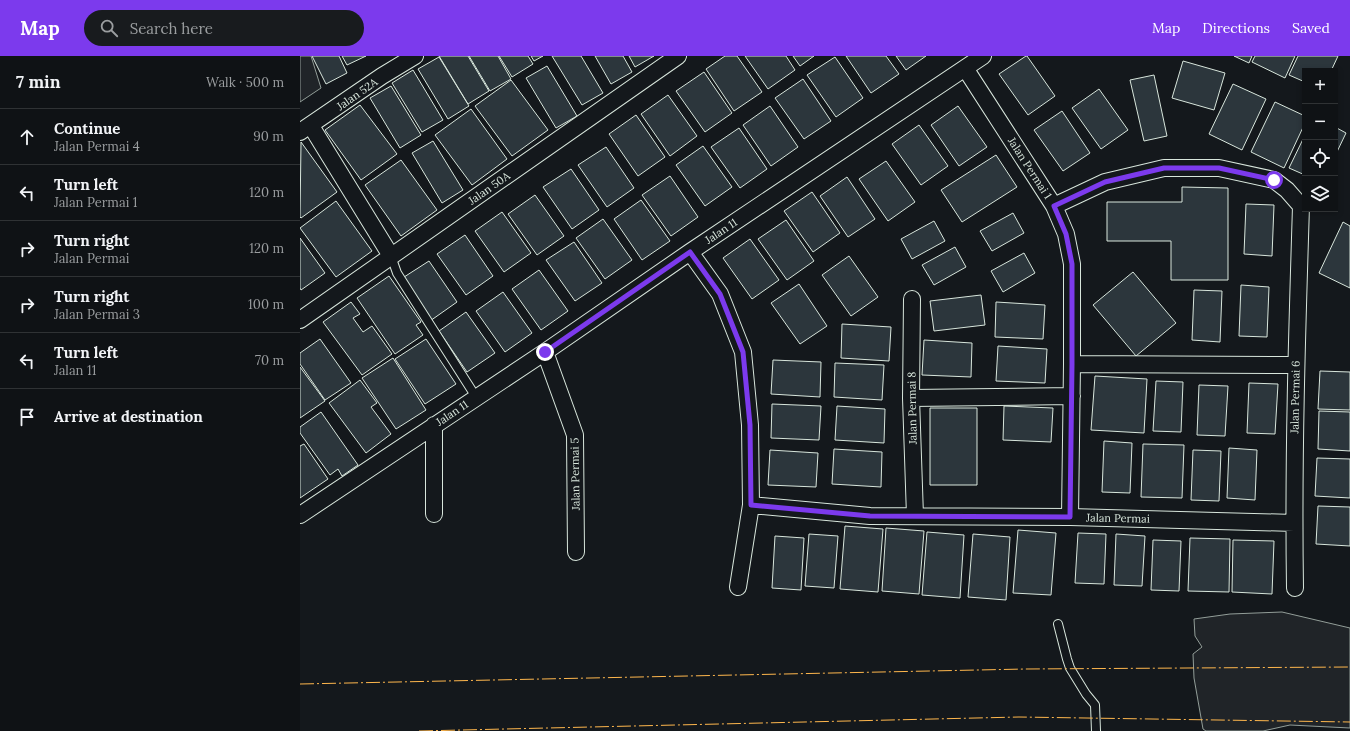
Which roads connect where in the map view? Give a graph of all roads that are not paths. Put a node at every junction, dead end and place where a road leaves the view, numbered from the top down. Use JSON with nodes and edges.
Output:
{"nodes":[{"id":1,"x":414,"y":56,"type":"edge"},
{"id":2,"x":678,"y":56,"type":"edge"},
{"id":3,"x":983,"y":56,"type":"edge"},
{"id":4,"x":965,"y":68,"type":"junction"},
{"id":5,"x":305,"y":129,"type":"edge"},
{"id":6,"x":1054,"y":206,"type":"junction"},
{"id":7,"x":690,"y":252,"type":"junction"},
{"id":8,"x":391,"y":256,"type":"junction"},
{"id":9,"x":912,"y":299,"type":"dead end"},
{"id":10,"x":300,"y":320,"type":"edge"},
{"id":11,"x":545,"y":352,"type":"junction"},
{"id":12,"x":1072,"y":364,"type":"junction"},
{"id":13,"x":1296,"y":365,"type":"junction"},
{"id":14,"x":1072,"y":396,"type":"junction"},
{"id":15,"x":476,"y":397,"type":"junction"},
{"id":16,"x":911,"y":398,"type":"junction"},
{"id":17,"x":434,"y":425,"type":"junction"},
{"id":18,"x":751,"y":505,"type":"junction"},
{"id":19,"x":434,"y":514,"type":"dead end"},
{"id":20,"x":300,"y":515,"type":"edge"},
{"id":21,"x":915,"y":516,"type":"junction"},
{"id":22,"x":1070,"y":517,"type":"junction"},
{"id":23,"x":1294,"y":523,"type":"junction"},
{"id":24,"x":576,"y":552,"type":"dead end"},
{"id":25,"x":738,"y":587,"type":"dead end"},
{"id":26,"x":1296,"y":588,"type":"dead end"},
{"id":27,"x":1058,"y":624,"type":"dead end"},
{"id":28,"x":1096,"y":731,"type":"edge"}],
"edges":[{"from":1,"to":5,"type":"street","name":"Jalan 52A"},
{"from":2,"to":8,"type":"street","name":"Jalan 50A"},
{"from":3,"to":4,"type":"street","name":"Jalan 11"},
{"from":4,"to":6,"type":"street","name":"Jalan Permai 1"},
{"from":4,"to":7,"type":"street","name":"Jalan 11"},
{"from":5,"to":8,"type":"street"},
{"from":6,"to":12,"type":"street","name":"Jalan Permai 1"},
{"from":6,"to":13,"type":"street","name":"Jalan Permai 6"},
{"from":7,"to":11,"type":"street","name":"Jalan 11"},
{"from":7,"to":18,"type":"street"},
{"from":8,"to":10,"type":"street","name":"Jalan 50A"},
{"from":8,"to":15,"type":"lane"},
{"from":9,"to":16,"type":"street","name":"Jalan Permai 8"},
{"from":11,"to":15,"type":"street","name":"Jalan 11"},
{"from":11,"to":24,"type":"street","name":"Jalan Permai 5"},
{"from":12,"to":13,"type":"street"},
{"from":12,"to":14,"type":"street","name":"Jalan Permai 1"},
{"from":13,"to":23,"type":"street","name":"Jalan Permai 6"},
{"from":14,"to":16,"type":"street"},
{"from":14,"to":22,"type":"street","name":"Jalan Permai 1"},
{"from":15,"to":17,"type":"street","name":"Jalan 11"},
{"from":16,"to":21,"type":"street","name":"Jalan Permai 8"},
{"from":17,"to":19,"type":"street"},
{"from":17,"to":20,"type":"street","name":"Jalan 11"},
{"from":18,"to":21,"type":"street","name":"Jalan Permai"},
{"from":18,"to":25,"type":"street"},
{"from":21,"to":22,"type":"street","name":"Jalan Permai"},
{"from":22,"to":23,"type":"street","name":"Jalan Permai"},
{"from":23,"to":26,"type":"street","name":"Jalan Permai 6"},
{"from":27,"to":28,"type":"lane"}]}
